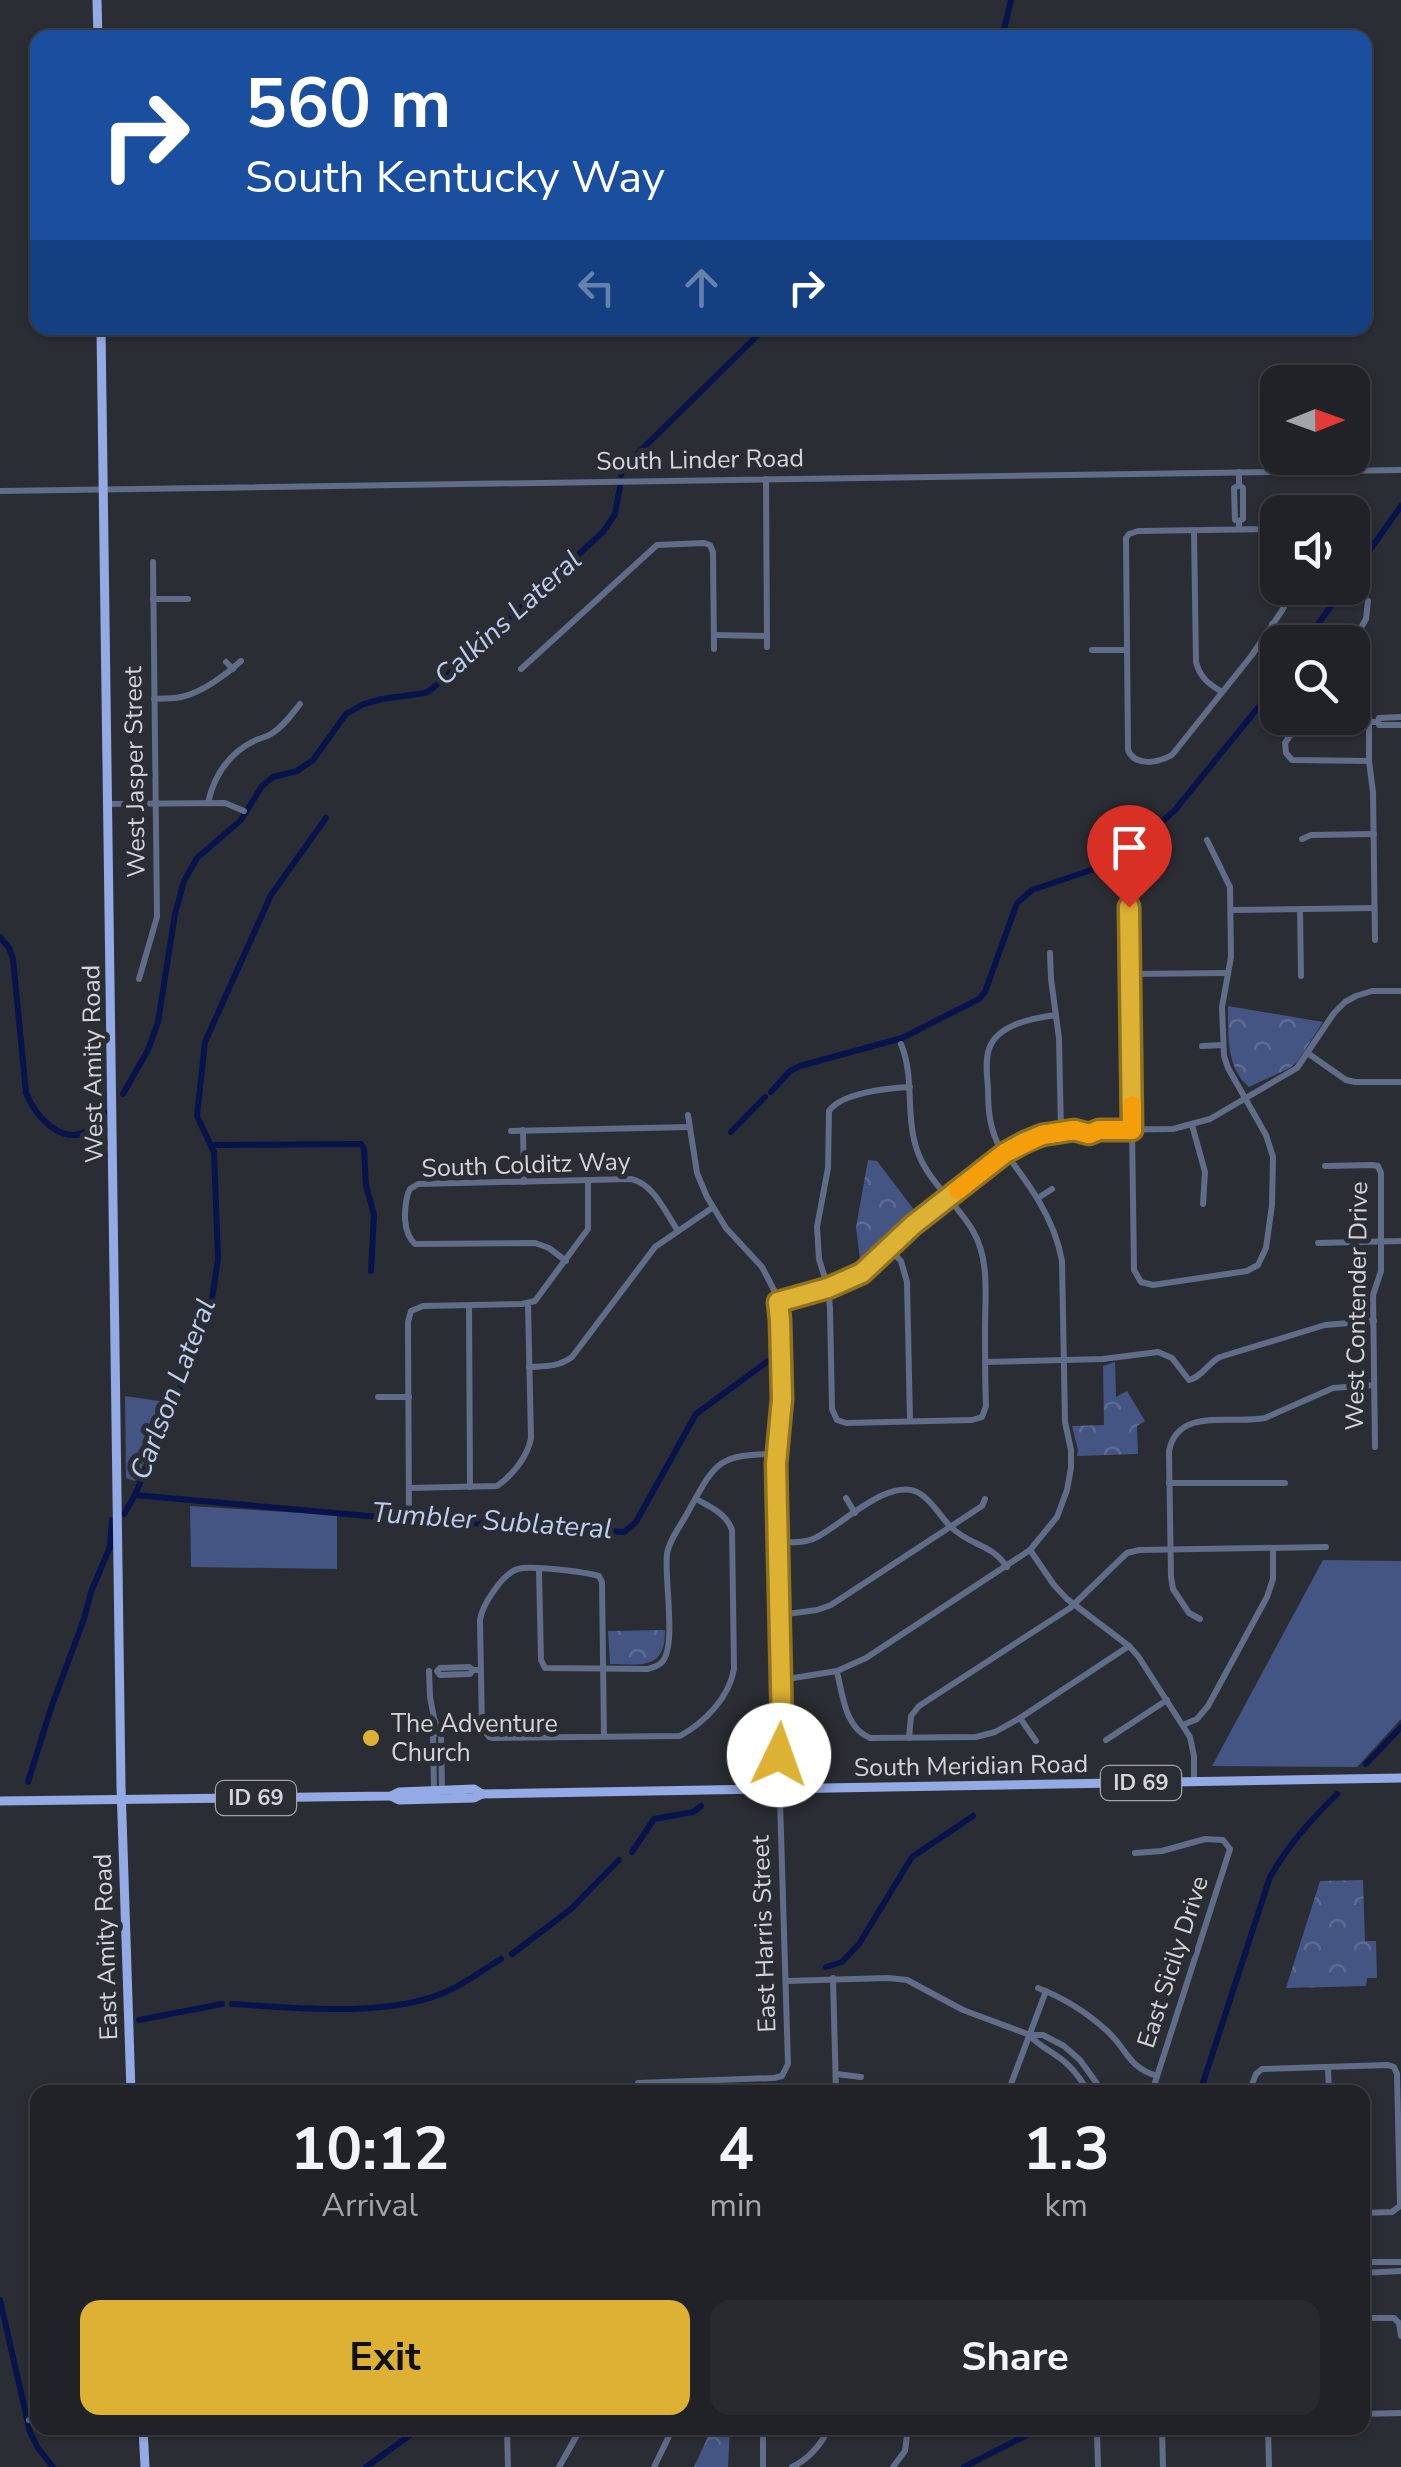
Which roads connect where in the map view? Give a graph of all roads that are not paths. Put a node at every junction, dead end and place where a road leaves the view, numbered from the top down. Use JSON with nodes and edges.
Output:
{"nodes":[{"id":1,"x":97,"y":0,"type":"edge"},
{"id":2,"x":98,"y":30,"type":"edge"},
{"id":3,"x":101,"y":335,"type":"edge"},
{"id":4,"x":1401,"y":470,"type":"edge"},
{"id":5,"x":1239,"y":472,"type":"junction"},
{"id":6,"x":766,"y":479,"type":"junction"},
{"id":7,"x":104,"y":489,"type":"junction"},
{"id":8,"x":0,"y":491,"type":"edge"},
{"id":9,"x":1239,"y":525,"type":"junction"},
{"id":10,"x":1260,"y":527,"type":"edge"},
{"id":11,"x":1194,"y":530,"type":"junction"},
{"id":12,"x":153,"y":562,"type":"dead end"},
{"id":13,"x":153,"y":598,"type":"junction"},
{"id":14,"x":188,"y":599,"type":"dead end"},
{"id":15,"x":1284,"y":605,"type":"edge"},
{"id":16,"x":1272,"y":624,"type":"joint"},
{"id":17,"x":715,"y":635,"type":"junction"},
{"id":18,"x":766,"y":636,"type":"junction"},
{"id":19,"x":767,"y":647,"type":"dead end"},
{"id":20,"x":714,"y":649,"type":"dead end"},
{"id":21,"x":1092,"y":650,"type":"dead end"},
{"id":22,"x":1127,"y":650,"type":"junction"},
{"id":23,"x":241,"y":661,"type":"dead end"},
{"id":24,"x":226,"y":662,"type":"dead end"},
{"id":25,"x":233,"y":669,"type":"junction"},
{"id":26,"x":521,"y":669,"type":"dead end"},
{"id":27,"x":1222,"y":692,"type":"junction"},
{"id":28,"x":154,"y":699,"type":"junction"},
{"id":29,"x":300,"y":704,"type":"dead end"},
{"id":30,"x":1370,"y":704,"type":"edge"},
{"id":31,"x":1401,"y":717,"type":"edge"},
{"id":32,"x":1373,"y":722,"type":"junction"},
{"id":33,"x":1401,"y":725,"type":"edge"},
{"id":34,"x":1290,"y":735,"type":"edge"},
{"id":35,"x":1369,"y":761,"type":"junction"},
{"id":36,"x":108,"y":804,"type":"junction"},
{"id":37,"x":155,"y":804,"type":"junction"},
{"id":38,"x":208,"y":804,"type":"junction"},
{"id":39,"x":244,"y":810,"type":"dead end"},
{"id":40,"x":1374,"y":834,"type":"junction"},
{"id":41,"x":1095,"y":835,"type":"dead end"},
{"id":42,"x":1207,"y":840,"type":"dead end"},
{"id":43,"x":1302,"y":840,"type":"dead end"},
{"id":44,"x":1374,"y":908,"type":"junction"},
{"id":45,"x":1230,"y":910,"type":"junction"},
{"id":46,"x":1300,"y":910,"type":"junction"},
{"id":47,"x":1375,"y":940,"type":"dead end"},
{"id":48,"x":1050,"y":954,"type":"dead end"},
{"id":49,"x":1228,"y":973,"type":"junction"},
{"id":50,"x":1130,"y":974,"type":"junction"},
{"id":51,"x":1300,"y":976,"type":"dead end"},
{"id":52,"x":139,"y":979,"type":"dead end"},
{"id":53,"x":1401,"y":991,"type":"edge"},
{"id":54,"x":1056,"y":1014,"type":"junction"},
{"id":55,"x":901,"y":1044,"type":"dead end"},
{"id":56,"x":1223,"y":1045,"type":"junction"},
{"id":57,"x":1202,"y":1046,"type":"dead end"},
{"id":58,"x":1309,"y":1054,"type":"junction"},
{"id":59,"x":1401,"y":1082,"type":"edge"},
{"id":60,"x":910,"y":1087,"type":"junction"},
{"id":61,"x":1246,"y":1099,"type":"junction"},
{"id":62,"x":688,"y":1115,"type":"dead end"},
{"id":63,"x":1192,"y":1125,"type":"junction"},
{"id":64,"x":689,"y":1128,"type":"junction"},
{"id":65,"x":511,"y":1130,"type":"dead end"},
{"id":66,"x":523,"y":1130,"type":"junction"},
{"id":67,"x":1132,"y":1130,"type":"junction"},
{"id":68,"x":1061,"y":1132,"type":"junction"},
{"id":69,"x":1005,"y":1153,"type":"junction"},
{"id":70,"x":1326,"y":1166,"type":"dead end"},
{"id":71,"x":588,"y":1180,"type":"junction"},
{"id":72,"x":524,"y":1182,"type":"junction"},
{"id":73,"x":1052,"y":1189,"type":"dead end"},
{"id":74,"x":948,"y":1198,"type":"junction"},
{"id":75,"x":1038,"y":1198,"type":"junction"},
{"id":76,"x":1203,"y":1204,"type":"dead end"},
{"id":77,"x":712,"y":1208,"type":"junction"},
{"id":78,"x":678,"y":1231,"type":"junction"},
{"id":79,"x":1401,"y":1241,"type":"edge"},
{"id":80,"x":1318,"y":1242,"type":"dead end"},
{"id":81,"x":1381,"y":1242,"type":"junction"},
{"id":82,"x":889,"y":1248,"type":"junction"},
{"id":83,"x":566,"y":1261,"type":"junction"},
{"id":84,"x":828,"y":1288,"type":"junction"},
{"id":85,"x":778,"y":1302,"type":"junction"},
{"id":86,"x":528,"y":1303,"type":"junction"},
{"id":87,"x":469,"y":1305,"type":"junction"},
{"id":88,"x":1374,"y":1321,"type":"junction"},
{"id":89,"x":1064,"y":1360,"type":"junction"},
{"id":90,"x":985,"y":1362,"type":"junction"},
{"id":91,"x":529,"y":1366,"type":"junction"},
{"id":92,"x":1374,"y":1385,"type":"junction"},
{"id":93,"x":378,"y":1397,"type":"dead end"},
{"id":94,"x":409,"y":1397,"type":"junction"},
{"id":95,"x":910,"y":1421,"type":"junction"},
{"id":96,"x":1375,"y":1448,"type":"dead end"},
{"id":97,"x":776,"y":1454,"type":"junction"},
{"id":98,"x":1169,"y":1483,"type":"junction"},
{"id":99,"x":1285,"y":1483,"type":"dead end"},
{"id":100,"x":410,"y":1488,"type":"junction"},
{"id":101,"x":470,"y":1488,"type":"junction"},
{"id":102,"x":696,"y":1498,"type":"junction"},
{"id":103,"x":846,"y":1498,"type":"dead end"},
{"id":104,"x":986,"y":1499,"type":"dead end"},
{"id":105,"x":855,"y":1513,"type":"junction"},
{"id":106,"x":410,"y":1518,"type":"dead end"},
{"id":107,"x":950,"y":1526,"type":"junction"},
{"id":108,"x":779,"y":1542,"type":"junction"},
{"id":109,"x":1326,"y":1547,"type":"dead end"},
{"id":110,"x":1273,"y":1548,"type":"junction"},
{"id":111,"x":1030,"y":1550,"type":"junction"},
{"id":112,"x":1170,"y":1550,"type":"junction"},
{"id":113,"x":1006,"y":1567,"type":"junction"},
{"id":114,"x":540,"y":1569,"type":"junction"},
{"id":115,"x":1074,"y":1604,"type":"junction"},
{"id":116,"x":780,"y":1615,"type":"junction"},
{"id":117,"x":1200,"y":1619,"type":"dead end"},
{"id":118,"x":1130,"y":1646,"type":"junction"},
{"id":119,"x":603,"y":1669,"type":"junction"},
{"id":120,"x":476,"y":1670,"type":"junction"},
{"id":121,"x":419,"y":1671,"type":"dead end"},
{"id":122,"x":433,"y":1671,"type":"junction"},
{"id":123,"x":837,"y":1671,"type":"junction"},
{"id":124,"x":781,"y":1680,"type":"junction"},
{"id":125,"x":1167,"y":1700,"type":"junction"},
{"id":126,"x":1020,"y":1718,"type":"junction"},
{"id":127,"x":1184,"y":1725,"type":"junction"},
{"id":128,"x":604,"y":1736,"type":"junction"},
{"id":129,"x":909,"y":1738,"type":"junction"},
{"id":130,"x":1106,"y":1740,"type":"dead end"},
{"id":131,"x":1036,"y":1742,"type":"dead end"},
{"id":132,"x":1401,"y":1778,"type":"edge"},
{"id":133,"x":1194,"y":1782,"type":"junction"},
{"id":134,"x":780,"y":1789,"type":"junction"},
{"id":135,"x":438,"y":1793,"type":"junction"},
{"id":136,"x":121,"y":1800,"type":"junction"},
{"id":137,"x":0,"y":1801,"type":"edge"},
{"id":138,"x":1135,"y":1854,"type":"dead end"},
{"id":139,"x":833,"y":1978,"type":"junction"},
{"id":140,"x":786,"y":1980,"type":"junction"},
{"id":141,"x":1030,"y":2035,"type":"junction"},
{"id":142,"x":1328,"y":2067,"type":"junction"},
{"id":143,"x":836,"y":2074,"type":"junction"},
{"id":144,"x":1158,"y":2076,"type":"junction"},
{"id":145,"x":861,"y":2077,"type":"dead end"},
{"id":146,"x":672,"y":2082,"type":"joint"},
{"id":147,"x":638,"y":2083,"type":"dead end"},
{"id":148,"x":131,"y":2085,"type":"edge"},
{"id":149,"x":836,"y":2085,"type":"edge"},
{"id":150,"x":1011,"y":2085,"type":"edge"},
{"id":151,"x":1084,"y":2085,"type":"edge"},
{"id":152,"x":1099,"y":2085,"type":"edge"},
{"id":153,"x":1155,"y":2085,"type":"edge"},
{"id":154,"x":1253,"y":2085,"type":"edge"},
{"id":155,"x":1329,"y":2085,"type":"edge"},
{"id":156,"x":1400,"y":2123,"type":"edge"},
{"id":157,"x":1370,"y":2213,"type":"edge"},
{"id":158,"x":1370,"y":2262,"type":"edge"},
{"id":159,"x":1401,"y":2262,"type":"edge"},
{"id":160,"x":1401,"y":2272,"type":"edge"},
{"id":161,"x":1370,"y":2273,"type":"edge"},
{"id":162,"x":1370,"y":2318,"type":"edge"},
{"id":163,"x":1401,"y":2336,"type":"edge"},
{"id":164,"x":1401,"y":2413,"type":"edge"},
{"id":165,"x":1370,"y":2414,"type":"edge"},
{"id":166,"x":143,"y":2435,"type":"edge"},
{"id":167,"x":507,"y":2435,"type":"edge"},
{"id":168,"x":577,"y":2435,"type":"edge"},
{"id":169,"x":670,"y":2435,"type":"edge"},
{"id":170,"x":763,"y":2435,"type":"edge"},
{"id":171,"x":825,"y":2435,"type":"edge"},
{"id":172,"x":907,"y":2435,"type":"edge"},
{"id":173,"x":1097,"y":2435,"type":"edge"},
{"id":174,"x":1162,"y":2435,"type":"edge"},
{"id":175,"x":1268,"y":2435,"type":"edge"},
{"id":176,"x":144,"y":2467,"type":"edge"},
{"id":177,"x":508,"y":2467,"type":"edge"},
{"id":178,"x":560,"y":2467,"type":"edge"},
{"id":179,"x":654,"y":2467,"type":"edge"},
{"id":180,"x":763,"y":2467,"type":"edge"},
{"id":181,"x":792,"y":2467,"type":"edge"},
{"id":182,"x":892,"y":2467,"type":"edge"},
{"id":183,"x":1098,"y":2467,"type":"edge"},
{"id":184,"x":1163,"y":2467,"type":"edge"},
{"id":185,"x":1269,"y":2467,"type":"edge"}],
"edges":[{"from":1,"to":2,"type":"main road"},
{"from":3,"to":7,"type":"main road","name":"West Amity Road"},
{"from":4,"to":5,"type":"street","name":"South Linder Road"},
{"from":5,"to":6,"type":"street","name":"South Linder Road"},
{"from":5,"to":9,"type":"street"},
{"from":6,"to":7,"type":"street","name":"South Linder Road"},
{"from":6,"to":18,"type":"street"},
{"from":7,"to":8,"type":"street","name":"South Linder Road"},
{"from":7,"to":36,"type":"main road","name":"West Amity Road"},
{"from":9,"to":10,"type":"street"},
{"from":9,"to":11,"type":"street"},
{"from":11,"to":22,"type":"street"},
{"from":11,"to":27,"type":"street"},
{"from":12,"to":13,"type":"street","name":"West Jasper Street"},
{"from":13,"to":14,"type":"street"},
{"from":13,"to":28,"type":"street","name":"West Jasper Street"},
{"from":15,"to":16,"type":"street"},
{"from":16,"to":27,"type":"street"},
{"from":17,"to":18,"type":"street"},
{"from":17,"to":20,"type":"street"},
{"from":17,"to":26,"type":"street"},
{"from":18,"to":19,"type":"street"},
{"from":21,"to":22,"type":"street"},
{"from":22,"to":27,"type":"street"},
{"from":23,"to":25,"type":"street"},
{"from":24,"to":25,"type":"street"},
{"from":25,"to":28,"type":"street"},
{"from":28,"to":37,"type":"street","name":"West Jasper Street"},
{"from":29,"to":38,"type":"street"},
{"from":30,"to":32,"type":"street"},
{"from":31,"to":32,"type":"street"},
{"from":32,"to":33,"type":"street"},
{"from":32,"to":35,"type":"street"},
{"from":34,"to":35,"type":"street"},
{"from":35,"to":40,"type":"street"},
{"from":36,"to":37,"type":"street"},
{"from":36,"to":136,"type":"main road","name":"West Amity Road"},
{"from":37,"to":38,"type":"street"},
{"from":37,"to":52,"type":"street","name":"West Jasper Street"},
{"from":38,"to":39,"type":"street"},
{"from":40,"to":43,"type":"street"},
{"from":40,"to":44,"type":"street"},
{"from":41,"to":50,"type":"street"},
{"from":42,"to":45,"type":"street"},
{"from":44,"to":46,"type":"street"},
{"from":44,"to":47,"type":"street"},
{"from":45,"to":46,"type":"street"},
{"from":45,"to":49,"type":"street"},
{"from":46,"to":51,"type":"street"},
{"from":48,"to":54,"type":"street"},
{"from":49,"to":50,"type":"street"},
{"from":49,"to":56,"type":"street"},
{"from":50,"to":67,"type":"street"},
{"from":53,"to":58,"type":"street"},
{"from":54,"to":68,"type":"street"},
{"from":54,"to":69,"type":"street"},
{"from":55,"to":60,"type":"street"},
{"from":56,"to":57,"type":"street"},
{"from":56,"to":61,"type":"street"},
{"from":58,"to":59,"type":"street"},
{"from":58,"to":61,"type":"street"},
{"from":60,"to":74,"type":"street"},
{"from":60,"to":84,"type":"street"},
{"from":61,"to":63,"type":"street"},
{"from":61,"to":67,"type":"street"},
{"from":62,"to":64,"type":"street"},
{"from":63,"to":67,"type":"street"},
{"from":63,"to":76,"type":"street"},
{"from":64,"to":66,"type":"street"},
{"from":64,"to":77,"type":"street"},
{"from":65,"to":66,"type":"street"},
{"from":66,"to":72,"type":"street"},
{"from":67,"to":68,"type":"street"},
{"from":68,"to":69,"type":"street"},
{"from":69,"to":74,"type":"street"},
{"from":69,"to":75,"type":"street"},
{"from":70,"to":81,"type":"street","name":"West Contender Drive"},
{"from":71,"to":72,"type":"street","name":"South Colditz Way"},
{"from":71,"to":78,"type":"street","name":"South Colditz Way"},
{"from":71,"to":83,"type":"street"},
{"from":72,"to":83,"type":"street","name":"South Colditz Way"},
{"from":73,"to":75,"type":"street"},
{"from":74,"to":82,"type":"street"},
{"from":74,"to":90,"type":"street"},
{"from":75,"to":89,"type":"street"},
{"from":77,"to":78,"type":"street"},
{"from":77,"to":85,"type":"street"},
{"from":78,"to":91,"type":"street"},
{"from":79,"to":81,"type":"street"},
{"from":80,"to":81,"type":"street"},
{"from":81,"to":88,"type":"street","name":"West Contender Drive"},
{"from":82,"to":84,"type":"street"},
{"from":82,"to":95,"type":"street"},
{"from":83,"to":86,"type":"street"},
{"from":84,"to":85,"type":"street"},
{"from":84,"to":95,"type":"street"},
{"from":85,"to":97,"type":"street","name":"East Harris Street"},
{"from":86,"to":87,"type":"street"},
{"from":86,"to":91,"type":"street"},
{"from":87,"to":94,"type":"street"},
{"from":87,"to":101,"type":"street"},
{"from":88,"to":89,"type":"street"},
{"from":88,"to":92,"type":"street","name":"West Contender Drive"},
{"from":89,"to":90,"type":"street"},
{"from":89,"to":111,"type":"street"},
{"from":90,"to":95,"type":"street"},
{"from":91,"to":101,"type":"street"},
{"from":92,"to":96,"type":"street","name":"West Contender Drive"},
{"from":92,"to":98,"type":"street"},
{"from":93,"to":94,"type":"street"},
{"from":94,"to":100,"type":"street"},
{"from":97,"to":102,"type":"street"},
{"from":97,"to":108,"type":"street","name":"East Harris Street"},
{"from":98,"to":99,"type":"street"},
{"from":98,"to":112,"type":"street"},
{"from":100,"to":101,"type":"street"},
{"from":100,"to":106,"type":"street"},
{"from":102,"to":119,"type":"street"},
{"from":102,"to":128,"type":"street"},
{"from":103,"to":105,"type":"street"},
{"from":104,"to":107,"type":"street"},
{"from":105,"to":107,"type":"street"},
{"from":105,"to":108,"type":"street"},
{"from":107,"to":113,"type":"street"},
{"from":107,"to":116,"type":"street"},
{"from":108,"to":116,"type":"street","name":"East Harris Street"},
{"from":109,"to":110,"type":"street"},
{"from":110,"to":112,"type":"street"},
{"from":110,"to":127,"type":"street"},
{"from":111,"to":113,"type":"street"},
{"from":111,"to":115,"type":"street"},
{"from":112,"to":115,"type":"street"},
{"from":112,"to":117,"type":"street"},
{"from":113,"to":123,"type":"street"},
{"from":114,"to":119,"type":"street"},
{"from":114,"to":119,"type":"street"},
{"from":114,"to":120,"type":"street"},
{"from":115,"to":118,"type":"street"},
{"from":115,"to":129,"type":"street"},
{"from":116,"to":124,"type":"street","name":"East Harris Street"},
{"from":118,"to":125,"type":"street"},
{"from":118,"to":126,"type":"street"},
{"from":119,"to":128,"type":"street"},
{"from":120,"to":122,"type":"street"},
{"from":120,"to":128,"type":"street"},
{"from":121,"to":122,"type":"street"},
{"from":122,"to":135,"type":"street"},
{"from":123,"to":124,"type":"street"},
{"from":123,"to":129,"type":"street"},
{"from":124,"to":134,"type":"street","name":"East Harris Street"},
{"from":125,"to":127,"type":"street"},
{"from":125,"to":130,"type":"street"},
{"from":126,"to":129,"type":"street"},
{"from":126,"to":131,"type":"street"},
{"from":127,"to":133,"type":"street"},
{"from":132,"to":133,"type":"main road","name":"South Meridian Road","number":"ID 69"},
{"from":133,"to":134,"type":"main road","name":"South Meridian Road","number":"ID 69"},
{"from":134,"to":135,"type":"main road","name":"South Meridian Road","number":"ID 69"},
{"from":134,"to":140,"type":"street","name":"East Harris Street"},
{"from":135,"to":136,"type":"main road","name":"South Meridian Road","number":"ID 69"},
{"from":136,"to":137,"type":"main road","name":"South Meridian Road","number":"ID 69"},
{"from":136,"to":148,"type":"main road","name":"East Amity Road"},
{"from":138,"to":144,"type":"street","name":"East Sicily Drive"},
{"from":139,"to":140,"type":"street"},
{"from":139,"to":141,"type":"street"},
{"from":139,"to":143,"type":"street"},
{"from":140,"to":146,"type":"street","name":"East Harris Street"},
{"from":141,"to":144,"type":"street"},
{"from":141,"to":150,"type":"street"},
{"from":141,"to":151,"type":"street"},
{"from":141,"to":152,"type":"street"},
{"from":142,"to":154,"type":"street"},
{"from":142,"to":155,"type":"street"},
{"from":142,"to":156,"type":"street"},
{"from":143,"to":145,"type":"street"},
{"from":143,"to":149,"type":"street"},
{"from":144,"to":153,"type":"street","name":"East Sicily Drive"},
{"from":146,"to":147,"type":"street"},
{"from":156,"to":157,"type":"street"},
{"from":158,"to":159,"type":"street"},
{"from":160,"to":161,"type":"street"},
{"from":162,"to":163,"type":"street"},
{"from":164,"to":165,"type":"street"},
{"from":166,"to":176,"type":"main road"},
{"from":167,"to":177,"type":"street"},
{"from":168,"to":178,"type":"street"},
{"from":169,"to":179,"type":"street"},
{"from":170,"to":180,"type":"street"},
{"from":171,"to":181,"type":"street"},
{"from":172,"to":182,"type":"street"},
{"from":173,"to":183,"type":"street"},
{"from":174,"to":184,"type":"street"},
{"from":175,"to":185,"type":"street"}]}
